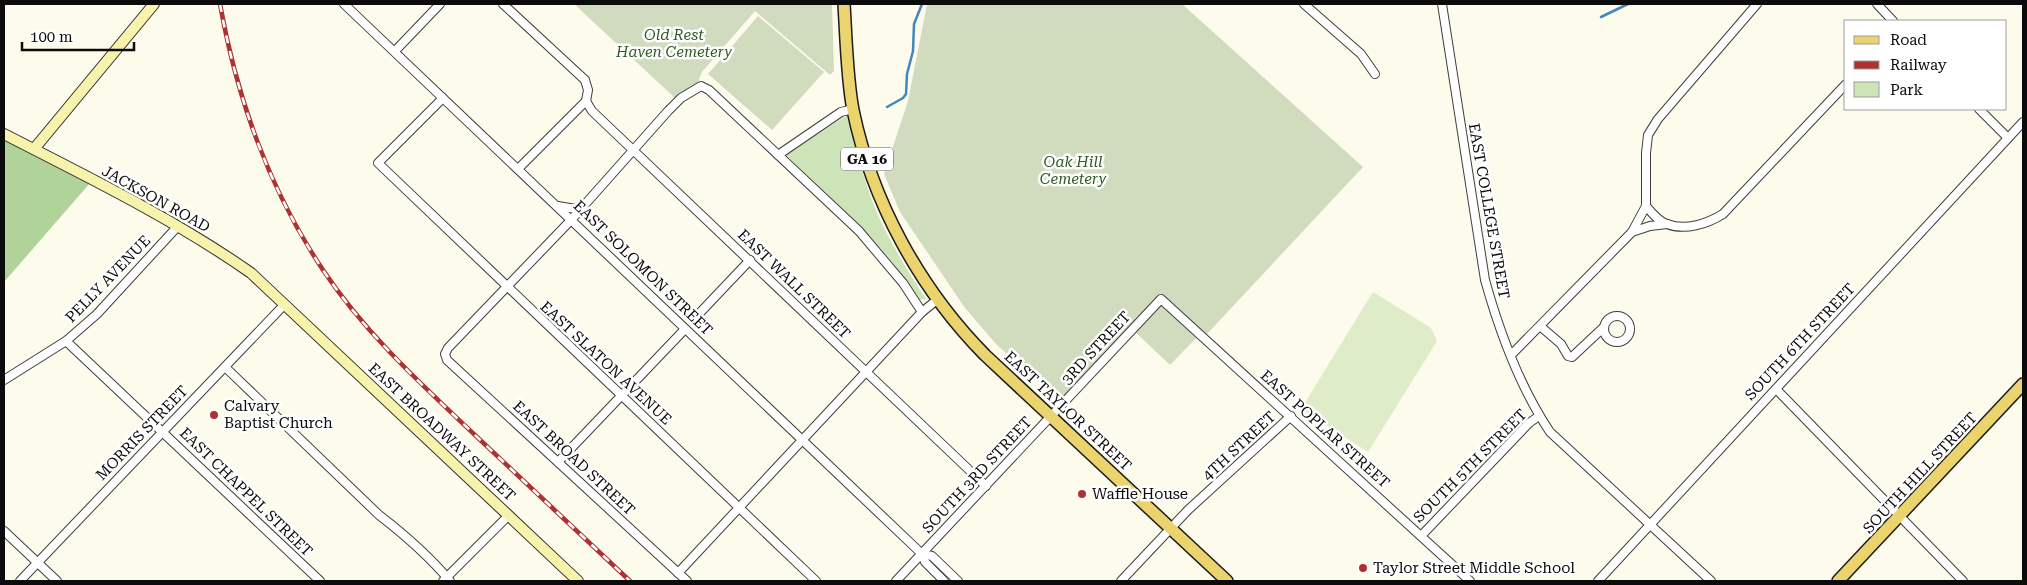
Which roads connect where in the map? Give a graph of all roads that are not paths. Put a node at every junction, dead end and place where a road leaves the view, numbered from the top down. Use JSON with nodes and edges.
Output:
{"nodes":[{"id":1,"x":154,"y":4,"type":"edge"},
{"id":2,"x":344,"y":4,"type":"edge"},
{"id":3,"x":440,"y":4,"type":"edge"},
{"id":4,"x":503,"y":4,"type":"edge"},
{"id":5,"x":844,"y":4,"type":"edge"},
{"id":6,"x":1304,"y":4,"type":"edge"},
{"id":7,"x":1442,"y":4,"type":"edge"},
{"id":8,"x":1757,"y":4,"type":"edge"},
{"id":9,"x":1876,"y":4,"type":"edge"},
{"id":10,"x":1892,"y":20,"type":"edge"},
{"id":11,"x":394,"y":52,"type":"junction"},
{"id":12,"x":1375,"y":74,"type":"dead end"},
{"id":13,"x":1844,"y":86,"type":"edge"},
{"id":14,"x":443,"y":98,"type":"junction"},
{"id":15,"x":586,"y":101,"type":"junction"},
{"id":16,"x":853,"y":109,"type":"junction"},
{"id":17,"x":1980,"y":110,"type":"edge"},
{"id":18,"x":2023,"y":122,"type":"edge"},
{"id":19,"x":4,"y":134,"type":"edge"},
{"id":20,"x":2008,"y":138,"type":"junction"},
{"id":21,"x":34,"y":150,"type":"junction"},
{"id":22,"x":633,"y":151,"type":"junction"},
{"id":23,"x":778,"y":155,"type":"junction"},
{"id":24,"x":518,"y":169,"type":"junction"},
{"id":25,"x":558,"y":206,"type":"junction"},
{"id":26,"x":1646,"y":206,"type":"junction"},
{"id":27,"x":580,"y":210,"type":"junction"},
{"id":28,"x":572,"y":219,"type":"junction"},
{"id":29,"x":1667,"y":224,"type":"junction"},
{"id":30,"x":178,"y":226,"type":"junction"},
{"id":31,"x":1632,"y":232,"type":"junction"},
{"id":32,"x":750,"y":260,"type":"junction"},
{"id":33,"x":506,"y":288,"type":"junction"},
{"id":34,"x":938,"y":299,"type":"junction"},
{"id":35,"x":1161,"y":299,"type":"joint"},
{"id":36,"x":284,"y":305,"type":"junction"},
{"id":37,"x":922,"y":312,"type":"junction"},
{"id":38,"x":694,"y":319,"type":"dead end"},
{"id":39,"x":1540,"y":326,"type":"junction"},
{"id":40,"x":1604,"y":327,"type":"dead end"},
{"id":41,"x":685,"y":328,"type":"junction"},
{"id":42,"x":66,"y":341,"type":"junction"},
{"id":43,"x":1511,"y":355,"type":"junction"},
{"id":44,"x":225,"y":367,"type":"junction"},
{"id":45,"x":867,"y":372,"type":"junction"},
{"id":46,"x":4,"y":380,"type":"edge"},
{"id":47,"x":2023,"y":384,"type":"edge"},
{"id":48,"x":1776,"y":389,"type":"junction"},
{"id":49,"x":621,"y":396,"type":"junction"},
{"id":50,"x":1051,"y":415,"type":"junction"},
{"id":51,"x":1291,"y":416,"type":"junction"},
{"id":52,"x":1539,"y":416,"type":"junction"},
{"id":53,"x":162,"y":431,"type":"junction"},
{"id":54,"x":803,"y":439,"type":"junction"},
{"id":55,"x":558,"y":462,"type":"junction"},
{"id":56,"x":986,"y":486,"type":"junction"},
{"id":57,"x":739,"y":507,"type":"junction"},
{"id":58,"x":508,"y":514,"type":"junction"},
{"id":59,"x":1900,"y":516,"type":"junction"},
{"id":60,"x":1650,"y":525,"type":"junction"},
{"id":61,"x":1172,"y":528,"type":"junction"},
{"id":62,"x":4,"y":531,"type":"edge"},
{"id":63,"x":1421,"y":536,"type":"junction"},
{"id":64,"x":922,"y":554,"type":"junction"},
{"id":65,"x":38,"y":563,"type":"junction"},
{"id":66,"x":678,"y":573,"type":"junction"},
{"id":67,"x":447,"y":580,"type":"edge"},
{"id":68,"x":20,"y":581,"type":"edge"},
{"id":69,"x":57,"y":581,"type":"edge"},
{"id":70,"x":320,"y":581,"type":"edge"},
{"id":71,"x":578,"y":581,"type":"edge"},
{"id":72,"x":687,"y":581,"type":"edge"},
{"id":73,"x":816,"y":581,"type":"edge"},
{"id":74,"x":896,"y":581,"type":"edge"},
{"id":75,"x":944,"y":581,"type":"edge"},
{"id":76,"x":958,"y":581,"type":"edge"},
{"id":77,"x":1121,"y":581,"type":"edge"},
{"id":78,"x":1227,"y":581,"type":"edge"},
{"id":79,"x":1470,"y":581,"type":"edge"},
{"id":80,"x":1598,"y":581,"type":"edge"},
{"id":81,"x":1711,"y":581,"type":"edge"},
{"id":82,"x":1838,"y":581,"type":"edge"},
{"id":83,"x":1963,"y":581,"type":"edge"}],
"edges":[{"from":1,"to":21,"type":"main road"},
{"from":2,"to":11,"type":"street","name":"EAST SOLOMON STREET"},
{"from":3,"to":11,"type":"street"},
{"from":4,"to":15,"type":"street"},
{"from":5,"to":16,"type":"main road","number":"GA 16"},
{"from":6,"to":12,"type":"street"},
{"from":7,"to":43,"type":"street","name":"EAST COLLEGE STREET"},
{"from":8,"to":26,"type":"street"},
{"from":9,"to":10,"type":"street"},
{"from":11,"to":14,"type":"street","name":"EAST SOLOMON STREET"},
{"from":13,"to":29,"type":"street"},
{"from":14,"to":24,"type":"street","name":"EAST SOLOMON STREET"},
{"from":14,"to":33,"type":"street","name":"EAST SLATON AVENUE"},
{"from":15,"to":22,"type":"street","name":"EAST WALL STREET"},
{"from":15,"to":24,"type":"street"},
{"from":16,"to":23,"type":"street"},
{"from":16,"to":34,"type":"main road","number":"GA 16"},
{"from":17,"to":20,"type":"street"},
{"from":18,"to":20,"type":"street","name":"SOUTH 6TH STREET"},
{"from":19,"to":21,"type":"main road","name":"JACKSON ROAD"},
{"from":20,"to":48,"type":"street","name":"SOUTH 6TH STREET"},
{"from":21,"to":30,"type":"main road","name":"JACKSON ROAD"},
{"from":22,"to":23,"type":"street"},
{"from":22,"to":27,"type":"street"},
{"from":22,"to":32,"type":"street","name":"EAST WALL STREET"},
{"from":23,"to":37,"type":"street"},
{"from":24,"to":25,"type":"street","name":"EAST SOLOMON STREET"},
{"from":25,"to":27,"type":"street"},
{"from":25,"to":28,"type":"street","name":"EAST SOLOMON STREET"},
{"from":26,"to":29,"type":"street"},
{"from":26,"to":31,"type":"street"},
{"from":27,"to":28,"type":"street"},
{"from":28,"to":33,"type":"street"},
{"from":28,"to":41,"type":"street","name":"EAST SOLOMON STREET"},
{"from":29,"to":31,"type":"street"},
{"from":30,"to":36,"type":"main road","name":"JACKSON ROAD"},
{"from":30,"to":42,"type":"street","name":"PELLY AVENUE"},
{"from":31,"to":39,"type":"street"},
{"from":32,"to":38,"type":"street"},
{"from":32,"to":45,"type":"street","name":"EAST WALL STREET"},
{"from":33,"to":49,"type":"street","name":"EAST SLATON AVENUE"},
{"from":33,"to":55,"type":"street","name":"EAST BROAD STREET"},
{"from":34,"to":37,"type":"street"},
{"from":34,"to":50,"type":"main road","name":"EAST TAYLOR STREET","number":"GA 16"},
{"from":35,"to":50,"type":"street","name":"3RD STREET"},
{"from":35,"to":51,"type":"street","name":"EAST POPLAR STREET"},
{"from":36,"to":44,"type":"street","name":"MORRIS STREET"},
{"from":36,"to":58,"type":"main road","name":"EAST BROADWAY STREET"},
{"from":37,"to":45,"type":"street"},
{"from":39,"to":40,"type":"street"},
{"from":39,"to":43,"type":"street"},
{"from":41,"to":49,"type":"street"},
{"from":41,"to":54,"type":"street","name":"EAST SOLOMON STREET"},
{"from":42,"to":46,"type":"street","name":"PELLY AVENUE"},
{"from":42,"to":53,"type":"street","name":"EAST CHAPPEL STREET"},
{"from":43,"to":52,"type":"street","name":"EAST COLLEGE STREET"},
{"from":44,"to":53,"type":"street","name":"MORRIS STREET"},
{"from":44,"to":67,"type":"street"},
{"from":45,"to":54,"type":"street"},
{"from":45,"to":56,"type":"street","name":"EAST WALL STREET"},
{"from":47,"to":59,"type":"main road","name":"SOUTH HILL STREET"},
{"from":48,"to":59,"type":"street"},
{"from":48,"to":60,"type":"street","name":"SOUTH 6TH STREET"},
{"from":49,"to":55,"type":"street"},
{"from":49,"to":57,"type":"street","name":"EAST SLATON AVENUE"},
{"from":50,"to":56,"type":"street","name":"SOUTH 3RD STREET"},
{"from":50,"to":61,"type":"main road","name":"EAST TAYLOR STREET","number":"GA 16"},
{"from":51,"to":61,"type":"street","name":"4TH STREET"},
{"from":51,"to":63,"type":"street","name":"EAST POPLAR STREET"},
{"from":52,"to":60,"type":"street","name":"EAST COLLEGE STREET"},
{"from":52,"to":63,"type":"street","name":"SOUTH 5TH STREET"},
{"from":53,"to":65,"type":"street","name":"MORRIS STREET"},
{"from":53,"to":70,"type":"street","name":"EAST CHAPPEL STREET"},
{"from":54,"to":57,"type":"street"},
{"from":54,"to":64,"type":"street","name":"EAST SOLOMON STREET"},
{"from":55,"to":66,"type":"street","name":"EAST BROAD STREET"},
{"from":56,"to":64,"type":"street","name":"SOUTH 3RD STREET"},
{"from":57,"to":66,"type":"street"},
{"from":57,"to":73,"type":"street","name":"EAST SLATON AVENUE"},
{"from":58,"to":67,"type":"street"},
{"from":58,"to":71,"type":"main road","name":"EAST BROADWAY STREET"},
{"from":59,"to":82,"type":"main road","name":"SOUTH HILL STREET"},
{"from":59,"to":83,"type":"street"},
{"from":60,"to":80,"type":"street","name":"SOUTH 6TH STREET"},
{"from":60,"to":81,"type":"street","name":"EAST COLLEGE STREET"},
{"from":61,"to":77,"type":"street","name":"4TH STREET"},
{"from":61,"to":78,"type":"main road","name":"EAST TAYLOR STREET","number":"GA 16"},
{"from":62,"to":65,"type":"street"},
{"from":63,"to":79,"type":"street","name":"EAST POPLAR STREET"},
{"from":64,"to":74,"type":"street","name":"SOUTH 3RD STREET"},
{"from":64,"to":75,"type":"street","name":"EAST SOLOMON STREET"},
{"from":64,"to":76,"type":"street","name":"EAST SOLOMON STREET"},
{"from":65,"to":68,"type":"street","name":"MORRIS STREET"},
{"from":65,"to":69,"type":"street"},
{"from":66,"to":72,"type":"street","name":"EAST BROAD STREET"}]}
